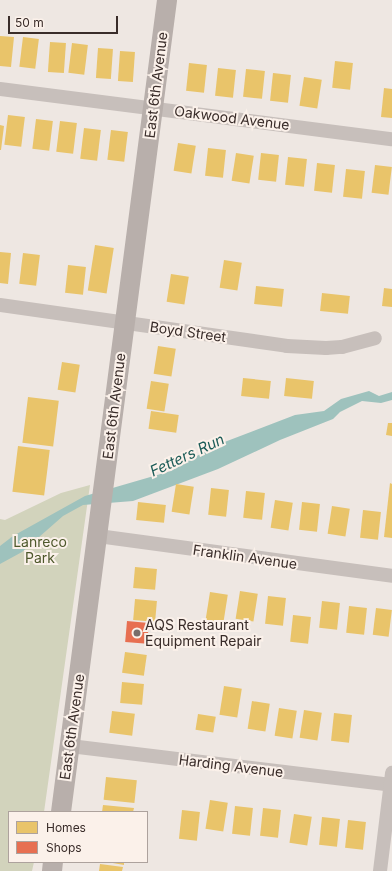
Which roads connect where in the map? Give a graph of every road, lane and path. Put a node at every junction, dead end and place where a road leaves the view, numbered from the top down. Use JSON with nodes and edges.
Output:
{"nodes":[{"id":1,"x":167,"y":0,"type":"edge"},
{"id":2,"x":0,"y":89,"type":"edge"},
{"id":3,"x":153,"y":108,"type":"junction"},
{"id":4,"x":392,"y":139,"type":"edge"},
{"id":5,"x":0,"y":305,"type":"edge"},
{"id":6,"x":125,"y":323,"type":"junction"},
{"id":7,"x":375,"y":338,"type":"dead end"},
{"id":8,"x":99,"y":528,"type":"junction"},
{"id":9,"x":392,"y":576,"type":"edge"},
{"id":10,"x":70,"y":746,"type":"junction"},
{"id":11,"x":391,"y":781,"type":"edge"},
{"id":12,"x":60,"y":811,"type":"edge"},
{"id":13,"x":380,"y":871,"type":"edge"}],
"edges":[{"from":1,"to":3,"type":"street","name":"East 6th Avenue"},
{"from":2,"to":3,"type":"street","name":"Oakwood Avenue"},
{"from":3,"to":4,"type":"street","name":"Oakwood Avenue"},
{"from":3,"to":6,"type":"street","name":"East 6th Avenue"},
{"from":5,"to":6,"type":"street","name":"Boyd Street"},
{"from":6,"to":7,"type":"street","name":"Boyd Street"},
{"from":6,"to":8,"type":"street","name":"East 6th Avenue"},
{"from":8,"to":9,"type":"street","name":"Franklin Avenue"},
{"from":8,"to":10,"type":"street","name":"East 6th Avenue"},
{"from":10,"to":11,"type":"street","name":"Harding Avenue"},
{"from":10,"to":12,"type":"street","name":"East 6th Avenue"},
{"from":11,"to":13,"type":"street"}]}
